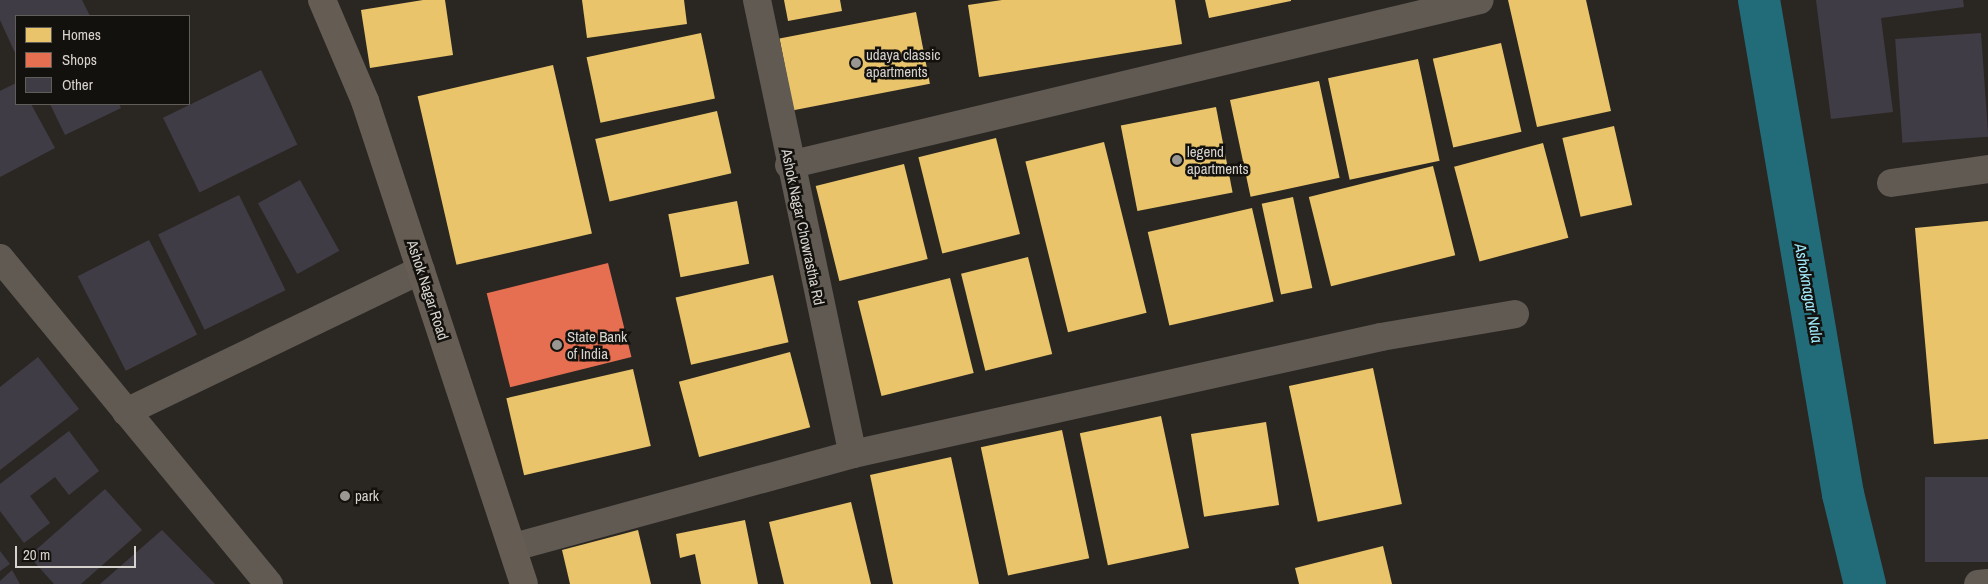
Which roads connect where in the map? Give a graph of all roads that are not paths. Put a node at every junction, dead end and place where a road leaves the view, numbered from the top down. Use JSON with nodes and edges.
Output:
{"nodes":[{"id":1,"x":322,"y":0,"type":"edge"},
{"id":2,"x":757,"y":0,"type":"edge"},
{"id":3,"x":1480,"y":0,"type":"edge"},
{"id":4,"x":788,"y":165,"type":"junction"},
{"id":5,"x":1988,"y":169,"type":"edge"},
{"id":6,"x":1891,"y":183,"type":"dead end"},
{"id":7,"x":0,"y":258,"type":"edge"},
{"id":8,"x":421,"y":270,"type":"junction"},
{"id":9,"x":1515,"y":314,"type":"dead end"},
{"id":10,"x":126,"y":412,"type":"junction"},
{"id":11,"x":852,"y":454,"type":"junction"},
{"id":12,"x":514,"y":547,"type":"junction"},
{"id":13,"x":269,"y":584,"type":"edge"},
{"id":14,"x":524,"y":584,"type":"edge"},
{"id":15,"x":1978,"y":584,"type":"edge"},
{"id":16,"x":1988,"y":584,"type":"edge"}],
"edges":[{"from":1,"to":8,"type":"main road","name":"Ashok Nagar Road"},
{"from":2,"to":4,"type":"street","name":"Ashok Nagar Chowrastha Rd"},
{"from":3,"to":4,"type":"street"},
{"from":4,"to":11,"type":"street","name":"Ashok Nagar Chowrastha Rd"},
{"from":5,"to":6,"type":"street"},
{"from":7,"to":10,"type":"street"},
{"from":8,"to":10,"type":"street"},
{"from":8,"to":12,"type":"main road","name":"Ashok Nagar Road"},
{"from":9,"to":11,"type":"street"},
{"from":10,"to":13,"type":"street"},
{"from":11,"to":12,"type":"street"},
{"from":12,"to":14,"type":"main road","name":"Ashok Nagar Road"},
{"from":15,"to":16,"type":"street"}]}
